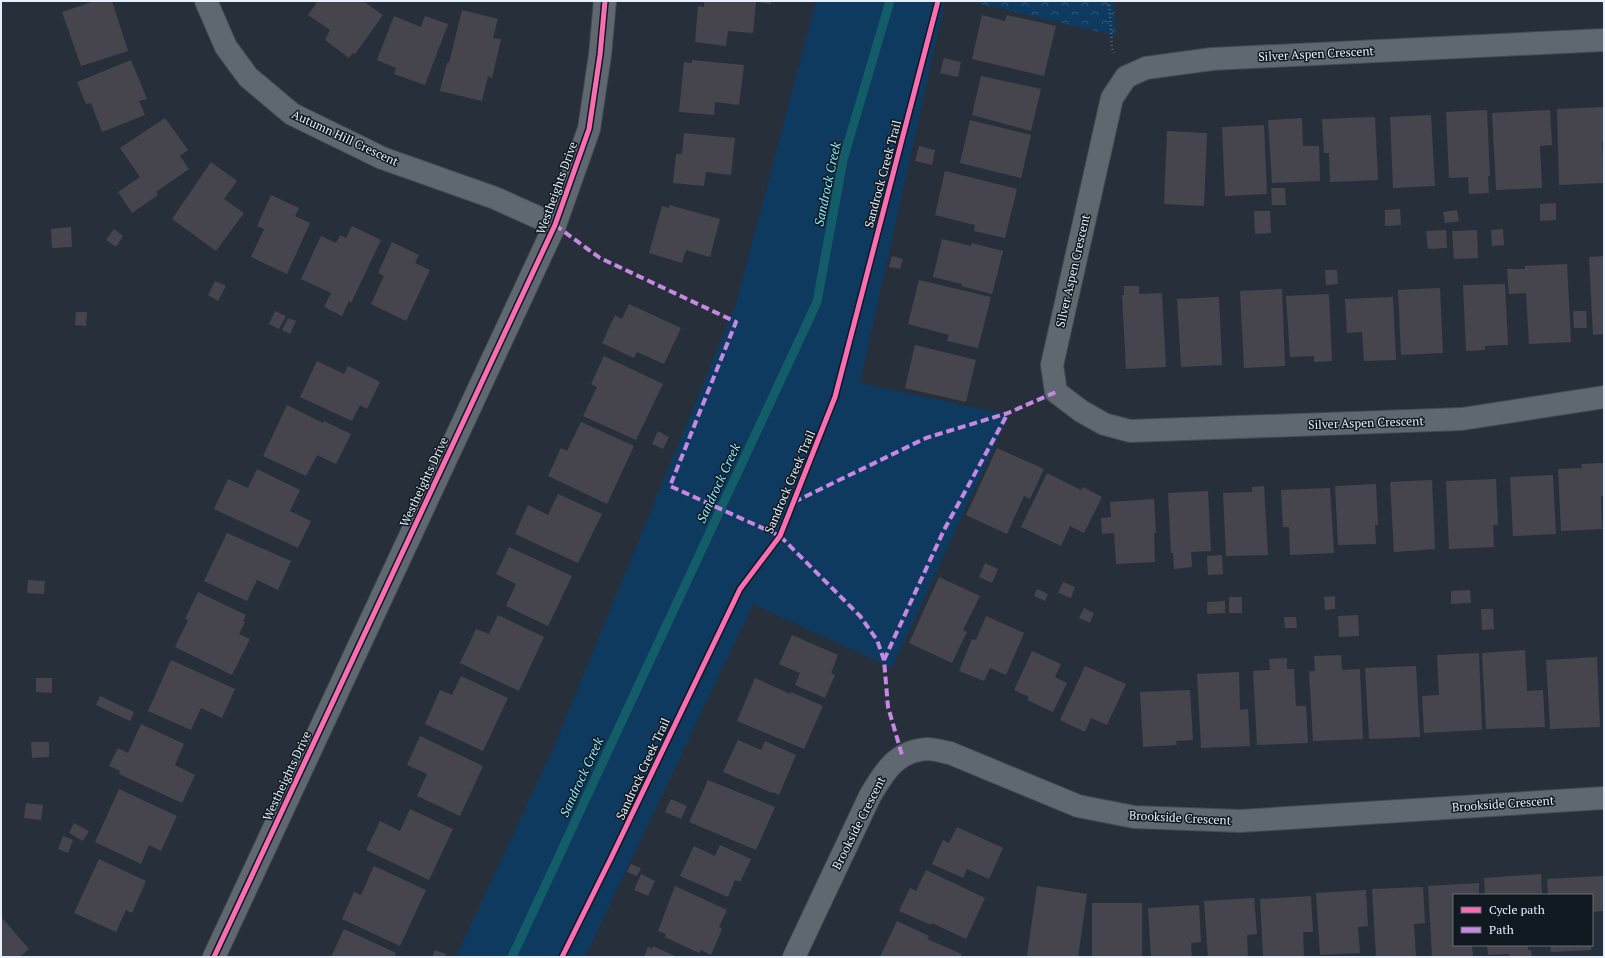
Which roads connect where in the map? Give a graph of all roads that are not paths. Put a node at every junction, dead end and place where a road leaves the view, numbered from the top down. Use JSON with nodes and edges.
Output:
{"nodes":[{"id":1,"x":206,"y":1,"type":"edge"},
{"id":2,"x":605,"y":1,"type":"edge"},
{"id":3,"x":1604,"y":40,"type":"edge"},
{"id":4,"x":555,"y":225,"type":"junction"},
{"id":5,"x":1604,"y":397,"type":"edge"},
{"id":6,"x":1604,"y":798,"type":"edge"},
{"id":7,"x":214,"y":957,"type":"edge"},
{"id":8,"x":794,"y":957,"type":"edge"}],
"edges":[{"from":1,"to":4,"type":"street","name":"Autumn Hill Crescent"},
{"from":2,"to":4,"type":"street","name":"Westheights Drive"},
{"from":3,"to":5,"type":"street","name":"Silver Aspen Crescent"},
{"from":4,"to":7,"type":"street","name":"Westheights Drive"},
{"from":6,"to":8,"type":"street","name":"Brookside Crescent"}]}
